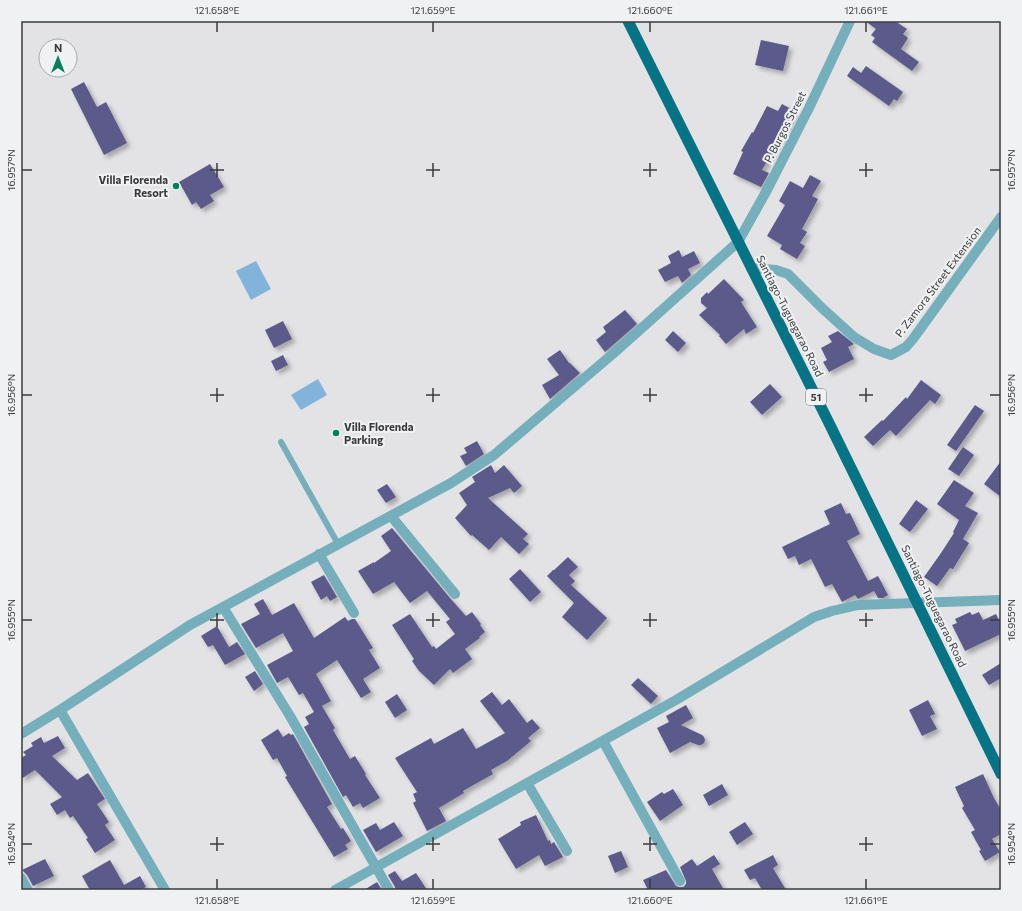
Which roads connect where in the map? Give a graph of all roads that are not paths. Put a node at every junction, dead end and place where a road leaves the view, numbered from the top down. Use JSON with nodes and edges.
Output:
{"nodes":[{"id":1,"x":628,"y":21,"type":"edge"},
{"id":2,"x":850,"y":21,"type":"edge"},
{"id":3,"x":1001,"y":217,"type":"edge"},
{"id":4,"x":738,"y":242,"type":"junction"},
{"id":5,"x":751,"y":268,"type":"junction"},
{"id":6,"x":281,"y":442,"type":"dead end"},
{"id":7,"x":391,"y":516,"type":"junction"},
{"id":8,"x":338,"y":544,"type":"junction"},
{"id":9,"x":319,"y":554,"type":"junction"},
{"id":10,"x":455,"y":594,"type":"dead end"},
{"id":11,"x":1001,"y":600,"type":"edge"},
{"id":12,"x":918,"y":603,"type":"junction"},
{"id":13,"x":222,"y":607,"type":"junction"},
{"id":14,"x":354,"y":613,"type":"dead end"},
{"id":15,"x":60,"y":710,"type":"junction"},
{"id":16,"x":21,"y":734,"type":"edge"},
{"id":17,"x":602,"y":741,"type":"junction"},
{"id":18,"x":1001,"y":774,"type":"edge"},
{"id":19,"x":527,"y":783,"type":"junction"},
{"id":20,"x":567,"y":851,"type":"dead end"},
{"id":21,"x":376,"y":867,"type":"junction"},
{"id":22,"x":21,"y":878,"type":"edge"},
{"id":23,"x":680,"y":881,"type":"dead end"},
{"id":24,"x":28,"y":890,"type":"edge"},
{"id":25,"x":165,"y":890,"type":"edge"},
{"id":26,"x":335,"y":890,"type":"edge"},
{"id":27,"x":389,"y":890,"type":"edge"}],
"edges":[{"from":1,"to":4,"type":"highway","name":"Santiago-Tuguegarao Road","number":"51"},
{"from":2,"to":4,"type":"street","name":"P. Burgos Street"},
{"from":3,"to":5,"type":"street","name":"P. Zamora Street Extension"},
{"from":4,"to":5,"type":"highway","name":"Santiago-Tuguegarao Road","number":"51"},
{"from":4,"to":7,"type":"street","name":"P. Burgos Street"},
{"from":5,"to":12,"type":"highway","name":"Santiago-Tuguegarao Road","number":"51"},
{"from":6,"to":8,"type":"lane"},
{"from":7,"to":8,"type":"street","name":"P. Burgos Street"},
{"from":7,"to":10,"type":"street"},
{"from":8,"to":9,"type":"street","name":"P. Burgos Street"},
{"from":9,"to":13,"type":"street","name":"P. Burgos Street"},
{"from":9,"to":14,"type":"street"},
{"from":11,"to":12,"type":"street"},
{"from":12,"to":17,"type":"street"},
{"from":12,"to":18,"type":"highway","name":"Santiago-Tuguegarao Road","number":"51"},
{"from":13,"to":15,"type":"street","name":"P. Burgos Street"},
{"from":13,"to":21,"type":"street"},
{"from":15,"to":16,"type":"street","name":"P. Burgos Street"},
{"from":15,"to":25,"type":"street"},
{"from":17,"to":19,"type":"street"},
{"from":17,"to":23,"type":"street"},
{"from":19,"to":20,"type":"street"},
{"from":19,"to":21,"type":"street"},
{"from":21,"to":26,"type":"street"},
{"from":21,"to":27,"type":"street"},
{"from":22,"to":24,"type":"street"}]}
